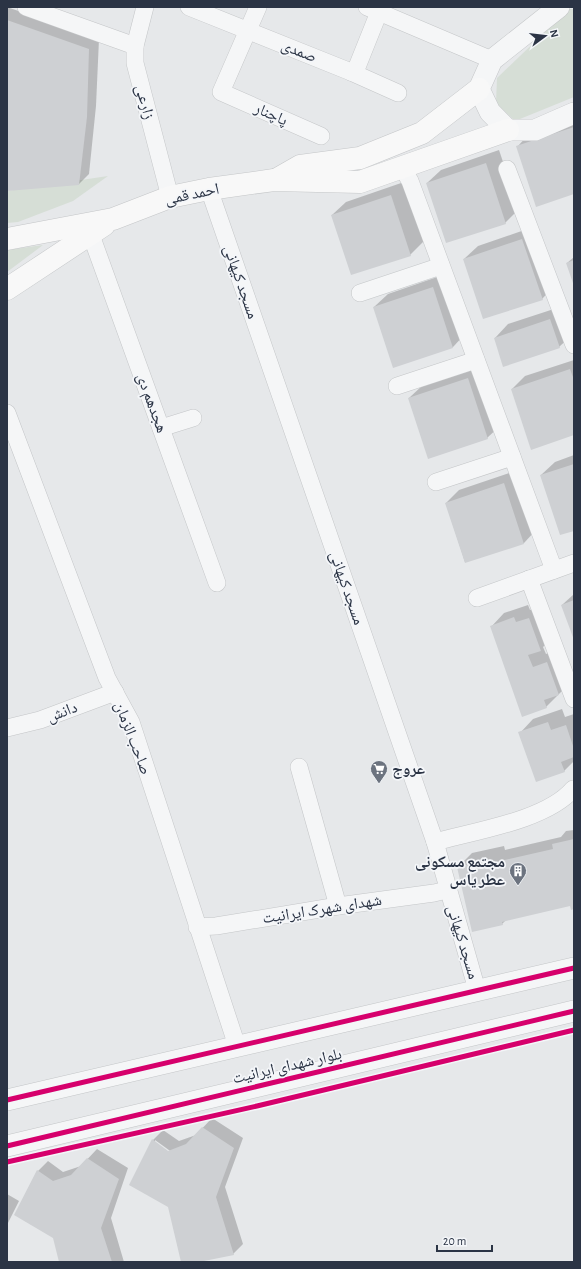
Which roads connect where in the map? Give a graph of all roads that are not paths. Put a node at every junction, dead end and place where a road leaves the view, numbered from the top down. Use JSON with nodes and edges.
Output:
{"nodes":[{"id":1,"x":26,"y":7,"type":"edge"},
{"id":2,"x":145,"y":7,"type":"edge"},
{"id":3,"x":189,"y":7,"type":"edge"},
{"id":4,"x":258,"y":7,"type":"edge"},
{"id":5,"x":559,"y":7,"type":"edge"},
{"id":6,"x":376,"y":8,"type":"edge"},
{"id":7,"x":247,"y":30,"type":"junction"},
{"id":8,"x":135,"y":46,"type":"junction"},
{"id":9,"x":492,"y":60,"type":"junction"},
{"id":10,"x":351,"y":72,"type":"junction"},
{"id":11,"x":479,"y":89,"type":"junction"},
{"id":12,"x":398,"y":93,"type":"dead end"},
{"id":13,"x":574,"y":113,"type":"edge"},
{"id":14,"x":508,"y":130,"type":"junction"},
{"id":15,"x":321,"y":136,"type":"dead end"},
{"id":16,"x":402,"y":167,"type":"junction"},
{"id":17,"x":507,"y":169,"type":"dead end"},
{"id":18,"x":274,"y":180,"type":"junction"},
{"id":19,"x":209,"y":189,"type":"junction"},
{"id":20,"x":170,"y":197,"type":"junction"},
{"id":21,"x":89,"y":228,"type":"junction"},
{"id":22,"x":7,"y":239,"type":"edge"},
{"id":23,"x":441,"y":266,"type":"junction"},
{"id":24,"x":7,"y":289,"type":"edge"},
{"id":25,"x":360,"y":293,"type":"dead end"},
{"id":26,"x":574,"y":345,"type":"edge"},
{"id":27,"x":476,"y":360,"type":"junction"},
{"id":28,"x":397,"y":386,"type":"dead end"},
{"id":29,"x":7,"y":413,"type":"edge"},
{"id":30,"x":192,"y":418,"type":"dead end"},
{"id":31,"x":161,"y":428,"type":"junction"},
{"id":32,"x":512,"y":457,"type":"junction"},
{"id":33,"x":436,"y":482,"type":"dead end"},
{"id":34,"x":574,"y":563,"type":"edge"},
{"id":35,"x":554,"y":570,"type":"junction"},
{"id":36,"x":529,"y":579,"type":"junction"},
{"id":37,"x":217,"y":583,"type":"dead end"},
{"id":38,"x":477,"y":598,"type":"dead end"},
{"id":39,"x":115,"y":692,"type":"junction"},
{"id":40,"x":574,"y":700,"type":"edge"},
{"id":41,"x":7,"y":728,"type":"edge"},
{"id":42,"x":299,"y":767,"type":"dead end"},
{"id":43,"x":573,"y":789,"type":"dead end"},
{"id":44,"x":435,"y":842,"type":"junction"},
{"id":45,"x":447,"y":890,"type":"junction"},
{"id":46,"x":338,"y":906,"type":"junction"},
{"id":47,"x":197,"y":927,"type":"junction"},
{"id":48,"x":574,"y":968,"type":"edge"},
{"id":49,"x":477,"y":990,"type":"junction"},
{"id":50,"x":574,"y":1011,"type":"edge"},
{"id":51,"x":238,"y":1046,"type":"junction"},
{"id":52,"x":7,"y":1100,"type":"edge"},
{"id":53,"x":7,"y":1146,"type":"edge"}],
"edges":[{"from":1,"to":8,"type":"street"},
{"from":2,"to":8,"type":"street","name":"زارعی"},
{"from":3,"to":7,"type":"street","name":"صمدی"},
{"from":4,"to":7,"type":"street"},
{"from":5,"to":9,"type":"street"},
{"from":6,"to":9,"type":"street"},
{"from":6,"to":10,"type":"street"},
{"from":7,"to":10,"type":"street","name":"صمدی"},
{"from":7,"to":15,"type":"street","name":"پاچنار"},
{"from":8,"to":20,"type":"street","name":"زارعی"},
{"from":9,"to":11,"type":"street"},
{"from":10,"to":12,"type":"street","name":"صمدی"},
{"from":11,"to":14,"type":"street"},
{"from":11,"to":18,"type":"main road"},
{"from":13,"to":14,"type":"street"},
{"from":14,"to":16,"type":"main road"},
{"from":16,"to":18,"type":"main road"},
{"from":16,"to":23,"type":"street"},
{"from":17,"to":26,"type":"street"},
{"from":18,"to":19,"type":"main road","name":"احمد قمی"},
{"from":19,"to":20,"type":"main road","name":"احمد قمی"},
{"from":19,"to":44,"type":"street","name":"مسجد کیهانی"},
{"from":20,"to":21,"type":"main road","name":"احمد قمی"},
{"from":21,"to":22,"type":"main road","name":"احمد قمی"},
{"from":21,"to":24,"type":"main road","name":"احمد قمی"},
{"from":21,"to":31,"type":"street","name":"هجدهم دی"},
{"from":23,"to":25,"type":"street"},
{"from":23,"to":27,"type":"street"},
{"from":27,"to":28,"type":"street"},
{"from":27,"to":32,"type":"street"},
{"from":29,"to":39,"type":"street","name":"صاحب الزمان"},
{"from":30,"to":31,"type":"street"},
{"from":31,"to":37,"type":"street","name":"هجدهم دی"},
{"from":32,"to":33,"type":"street"},
{"from":32,"to":35,"type":"street"},
{"from":34,"to":35,"type":"street"},
{"from":35,"to":36,"type":"street"},
{"from":36,"to":38,"type":"street"},
{"from":36,"to":40,"type":"street"},
{"from":39,"to":41,"type":"street","name":"دانش"},
{"from":39,"to":47,"type":"street","name":"صاحب الزمان"},
{"from":42,"to":46,"type":"street"},
{"from":43,"to":44,"type":"street"},
{"from":44,"to":45,"type":"street","name":"مسجد کیهانی"},
{"from":45,"to":46,"type":"street","name":"شهدای شهرک ایرانیت"},
{"from":45,"to":49,"type":"street","name":"مسجد کیهانی"},
{"from":46,"to":47,"type":"street","name":"شهدای شهرک ایرانیت"},
{"from":47,"to":51,"type":"street","name":"صاحب الزمان"},
{"from":48,"to":49,"type":"street","name":"بلوار شهدای ایرانیت"},
{"from":49,"to":51,"type":"street","name":"بلوار شهدای ایرانیت"},
{"from":50,"to":53,"type":"street","name":"بلوار شهدای ایرانیت"},
{"from":51,"to":52,"type":"street","name":"بلوار شهدای ایرانیت"}]}
